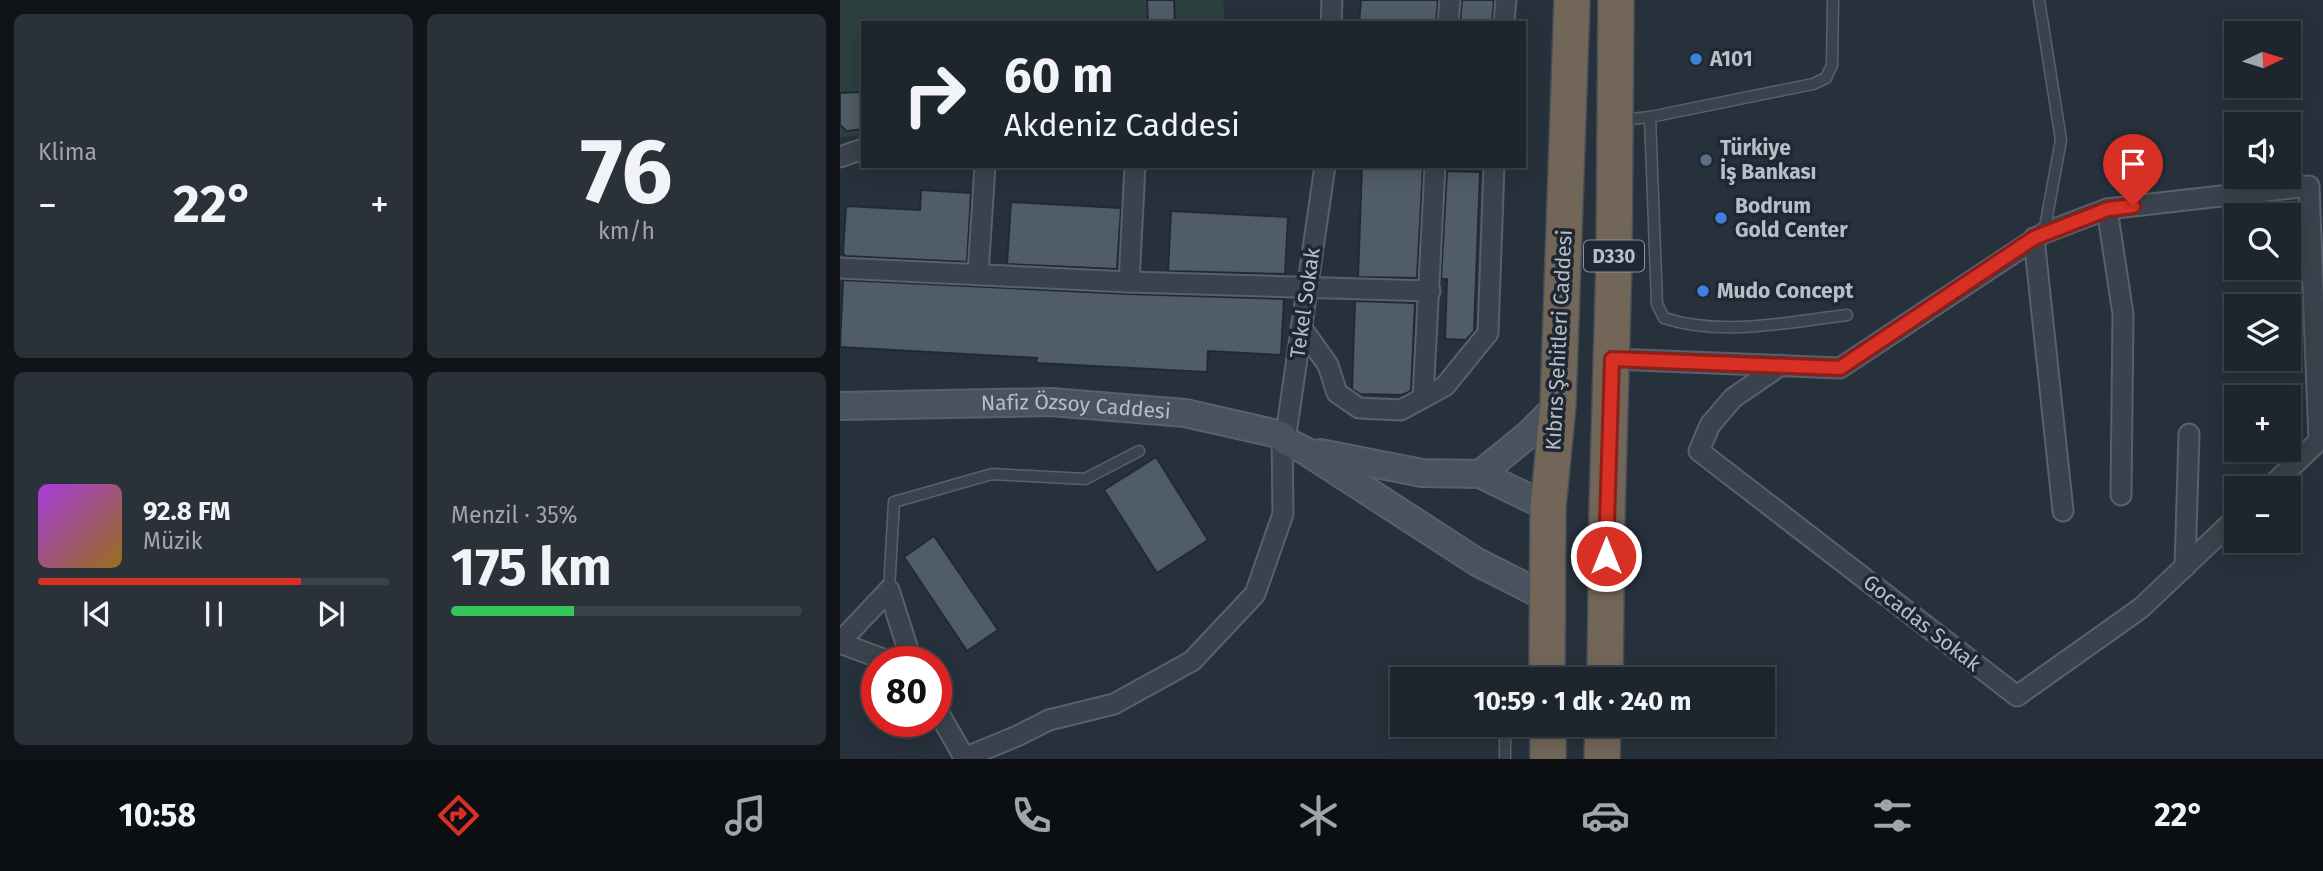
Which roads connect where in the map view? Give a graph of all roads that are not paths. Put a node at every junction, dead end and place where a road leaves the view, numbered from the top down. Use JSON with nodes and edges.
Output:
{"nodes":[{"id":1,"x":1332,"y":0,"type":"edge"},
{"id":2,"x":1450,"y":0,"type":"edge"},
{"id":3,"x":1506,"y":0,"type":"edge"},
{"id":4,"x":1572,"y":0,"type":"edge"},
{"id":5,"x":1616,"y":0,"type":"edge"},
{"id":6,"x":1833,"y":0,"type":"edge"},
{"id":7,"x":2039,"y":0,"type":"edge"},
{"id":8,"x":1331,"y":21,"type":"edge"},
{"id":9,"x":1448,"y":21,"type":"edge"},
{"id":10,"x":1504,"y":21,"type":"edge"},
{"id":11,"x":1650,"y":117,"type":"junction"},
{"id":12,"x":1615,"y":121,"type":"junction"},
{"id":13,"x":861,"y":150,"type":"edge"},
{"id":14,"x":840,"y":157,"type":"edge"},
{"id":15,"x":985,"y":168,"type":"edge"},
{"id":16,"x":1135,"y":168,"type":"edge"},
{"id":17,"x":1325,"y":168,"type":"edge"},
{"id":18,"x":1435,"y":168,"type":"edge"},
{"id":19,"x":1494,"y":168,"type":"edge"},
{"id":20,"x":2108,"y":209,"type":"junction"},
{"id":21,"x":2039,"y":235,"type":"junction"},
{"id":22,"x":840,"y":268,"type":"edge"},
{"id":23,"x":978,"y":274,"type":"junction"},
{"id":24,"x":1129,"y":282,"type":"junction"},
{"id":25,"x":1307,"y":288,"type":"junction"},
{"id":26,"x":1430,"y":291,"type":"junction"},
{"id":27,"x":1847,"y":315,"type":"dead end"},
{"id":28,"x":1301,"y":327,"type":"junction"},
{"id":29,"x":1612,"y":359,"type":"junction"},
{"id":30,"x":1781,"y":365,"type":"junction"},
{"id":31,"x":1423,"y":398,"type":"junction"},
{"id":32,"x":1558,"y":405,"type":"junction"},
{"id":33,"x":840,"y":406,"type":"edge"},
{"id":34,"x":2189,"y":434,"type":"dead end"},
{"id":35,"x":2321,"y":439,"type":"edge"},
{"id":36,"x":1290,"y":442,"type":"junction"},
{"id":37,"x":1139,"y":451,"type":"dead end"},
{"id":38,"x":1480,"y":474,"type":"junction"},
{"id":39,"x":2282,"y":476,"type":"edge"},
{"id":40,"x":2121,"y":495,"type":"dead end"},
{"id":41,"x":1548,"y":507,"type":"junction"},
{"id":42,"x":1607,"y":511,"type":"junction"},
{"id":43,"x":2063,"y":511,"type":"dead end"},
{"id":44,"x":2224,"y":530,"type":"edge"},
{"id":45,"x":2185,"y":567,"type":"junction"},
{"id":46,"x":889,"y":590,"type":"junction"},
{"id":47,"x":1548,"y":598,"type":"junction"},
{"id":48,"x":1606,"y":601,"type":"junction"},
{"id":49,"x":840,"y":642,"type":"edge"},
{"id":50,"x":907,"y":646,"type":"edge"},
{"id":51,"x":861,"y":650,"type":"edge"},
{"id":52,"x":1547,"y":667,"type":"edge"},
{"id":53,"x":1605,"y":667,"type":"edge"},
{"id":54,"x":952,"y":736,"type":"edge"},
{"id":55,"x":1505,"y":737,"type":"edge"},
{"id":56,"x":1548,"y":737,"type":"edge"},
{"id":57,"x":1603,"y":737,"type":"edge"},
{"id":58,"x":965,"y":758,"type":"edge"},
{"id":59,"x":1505,"y":759,"type":"edge"},
{"id":60,"x":1548,"y":759,"type":"edge"},
{"id":61,"x":1602,"y":759,"type":"edge"}],
"edges":[{"from":1,"to":8,"type":"street"},
{"from":2,"to":9,"type":"street"},
{"from":3,"to":10,"type":"street"},
{"from":4,"to":32,"type":"highway","name":"Kıbrıs Şehitleri Caddesi","number":"D330"},
{"from":5,"to":12,"type":"highway","number":"D330"},
{"from":6,"to":11,"type":"lane"},
{"from":7,"to":21,"type":"lane"},
{"from":11,"to":12,"type":"lane"},
{"from":11,"to":27,"type":"lane"},
{"from":12,"to":29,"type":"highway","number":"D330"},
{"from":13,"to":14,"type":"street"},
{"from":15,"to":23,"type":"street"},
{"from":16,"to":24,"type":"street"},
{"from":17,"to":25,"type":"street","name":"Tekel Sokak"},
{"from":18,"to":26,"type":"street"},
{"from":19,"to":31,"type":"street"},
{"from":20,"to":21,"type":"street"},
{"from":20,"to":35,"type":"street"},
{"from":20,"to":40,"type":"street"},
{"from":21,"to":30,"type":"street"},
{"from":21,"to":43,"type":"street"},
{"from":22,"to":23,"type":"street"},
{"from":23,"to":24,"type":"street"},
{"from":24,"to":25,"type":"street"},
{"from":25,"to":26,"type":"street"},
{"from":25,"to":28,"type":"street","name":"Tekel Sokak"},
{"from":26,"to":31,"type":"street"},
{"from":28,"to":31,"type":"street"},
{"from":28,"to":36,"type":"street","name":"Tekel Sokak"},
{"from":29,"to":30,"type":"street"},
{"from":29,"to":42,"type":"highway","number":"D330"},
{"from":30,"to":45,"type":"street","name":"Gocadas Sokak"},
{"from":32,"to":38,"type":"main road"},
{"from":32,"to":41,"type":"highway","name":"Kıbrıs Şehitleri Caddesi","number":"D330"},
{"from":33,"to":36,"type":"main road","name":"Nafiz Özsoy Caddesi"},
{"from":34,"to":45,"type":"street"},
{"from":35,"to":39,"type":"street"},
{"from":36,"to":38,"type":"main road","name":"Nafiz Özsoy Caddesi"},
{"from":36,"to":47,"type":"main road","name":"Nafiz Özsoy Caddesi"},
{"from":36,"to":58,"type":"street","name":"Tekel Sokak"},
{"from":37,"to":46,"type":"lane"},
{"from":38,"to":41,"type":"main road","name":"Nafiz Özsoy Caddesi"},
{"from":41,"to":42,"type":"highway"},
{"from":41,"to":47,"type":"highway","name":"Kıbrıs Şehitleri Caddesi","number":"D330"},
{"from":42,"to":48,"type":"highway","number":"D330"},
{"from":44,"to":45,"type":"street","name":"Gocadas Sokak"},
{"from":46,"to":49,"type":"street"},
{"from":46,"to":50,"type":"street"},
{"from":47,"to":48,"type":"highway"},
{"from":47,"to":52,"type":"highway","name":"Kıbrıs Şehitleri Caddesi","number":"D330"},
{"from":48,"to":53,"type":"highway","number":"D330"},
{"from":49,"to":51,"type":"street"},
{"from":54,"to":58,"type":"street"},
{"from":55,"to":59,"type":"lane"},
{"from":56,"to":60,"type":"highway"},
{"from":57,"to":61,"type":"highway"}]}
